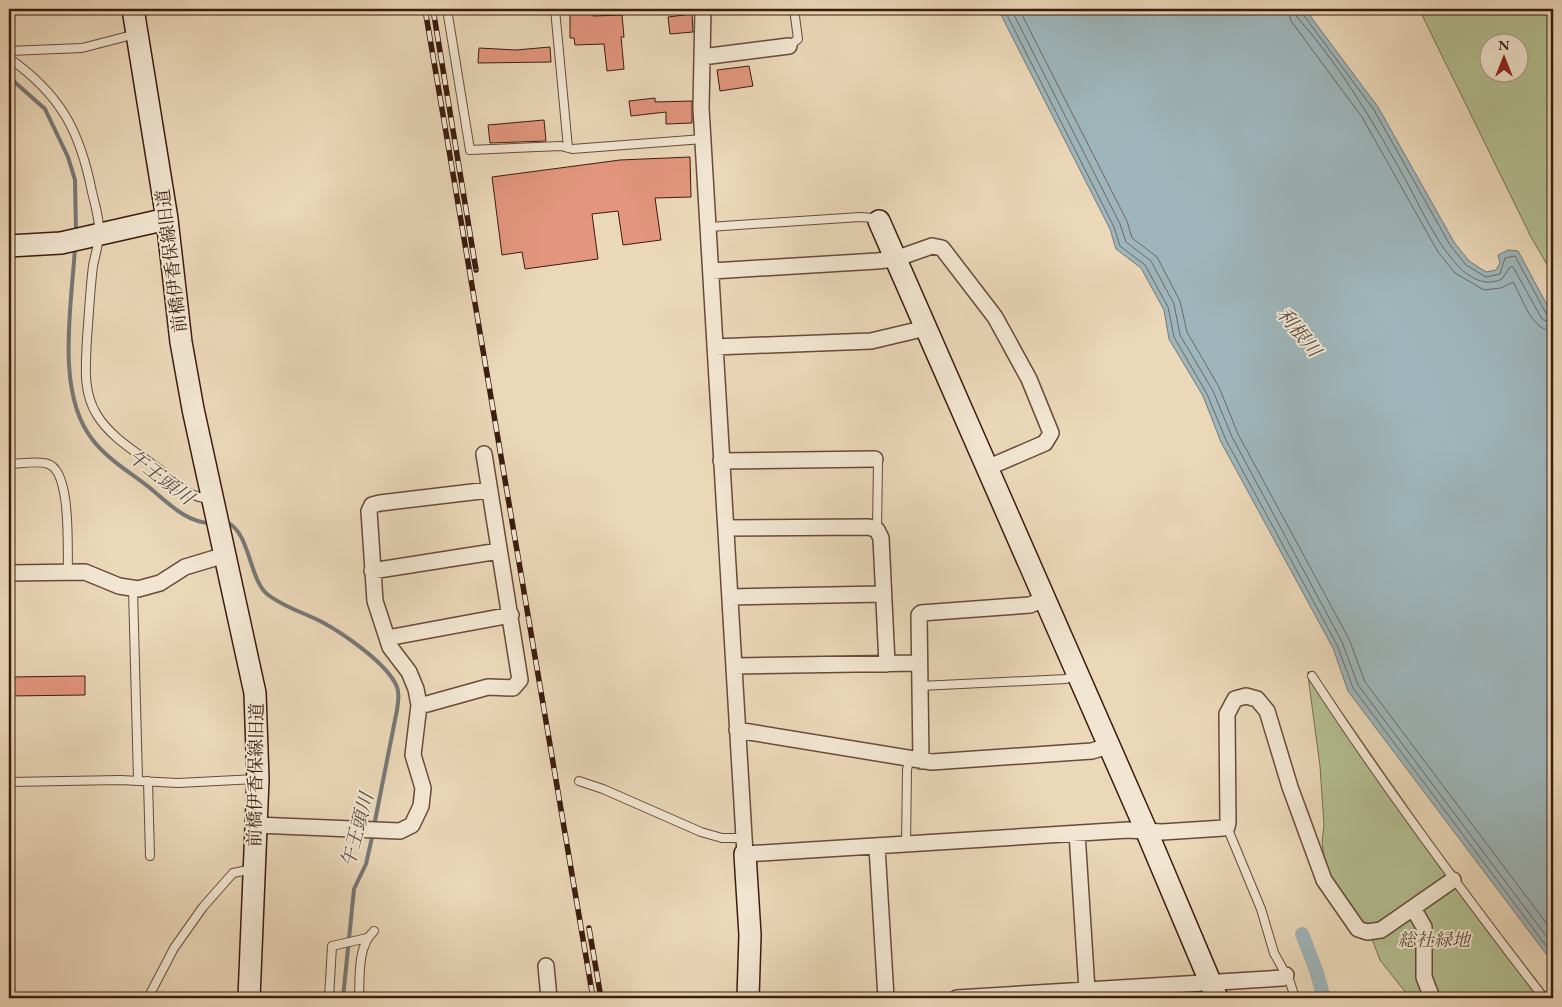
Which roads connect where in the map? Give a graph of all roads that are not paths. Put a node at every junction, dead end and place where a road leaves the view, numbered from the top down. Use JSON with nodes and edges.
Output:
{"nodes":[{"id":1,"x":134,"y":9,"type":"edge"},
{"id":2,"x":447,"y":9,"type":"edge"},
{"id":3,"x":555,"y":9,"type":"edge"},
{"id":4,"x":703,"y":9,"type":"edge"},
{"id":5,"x":794,"y":9,"type":"edge"},
{"id":6,"x":138,"y":33,"type":"junction"},
{"id":7,"x":789,"y":46,"type":"joint"},
{"id":8,"x":9,"y":51,"type":"edge"},
{"id":9,"x":9,"y":58,"type":"edge"},
{"id":10,"x":702,"y":58,"type":"junction"},
{"id":11,"x":703,"y":139,"type":"junction"},
{"id":12,"x":568,"y":148,"type":"junction"},
{"id":13,"x":168,"y":219,"type":"junction"},
{"id":14,"x":879,"y":221,"type":"joint"},
{"id":15,"x":709,"y":227,"type":"junction"},
{"id":16,"x":97,"y":236,"type":"junction"},
{"id":17,"x":9,"y":246,"type":"edge"},
{"id":18,"x":895,"y":259,"type":"junction"},
{"id":19,"x":712,"y":271,"type":"junction"},
{"id":20,"x":926,"y":328,"type":"junction"},
{"id":21,"x":715,"y":347,"type":"junction"},
{"id":22,"x":484,"y":454,"type":"dead end"},
{"id":23,"x":875,"y":459,"type":"joint"},
{"id":24,"x":721,"y":461,"type":"junction"},
{"id":25,"x":9,"y":464,"type":"edge"},
{"id":26,"x":987,"y":468,"type":"junction"},
{"id":27,"x":489,"y":490,"type":"junction"},
{"id":28,"x":215,"y":512,"type":"junction"},
{"id":29,"x":726,"y":528,"type":"junction"},
{"id":30,"x":877,"y":530,"type":"junction"},
{"id":31,"x":499,"y":551,"type":"junction"},
{"id":32,"x":225,"y":555,"type":"junction"},
{"id":33,"x":68,"y":571,"type":"junction"},
{"id":34,"x":372,"y":571,"type":"junction"},
{"id":35,"x":9,"y":573,"type":"edge"},
{"id":36,"x":133,"y":589,"type":"junction"},
{"id":37,"x":884,"y":594,"type":"junction"},
{"id":38,"x":730,"y":597,"type":"junction"},
{"id":39,"x":1044,"y":599,"type":"junction"},
{"id":40,"x":510,"y":615,"type":"junction"},
{"id":41,"x":387,"y":638,"type":"junction"},
{"id":42,"x":919,"y":663,"type":"junction"},
{"id":43,"x":887,"y":664,"type":"junction"},
{"id":44,"x":734,"y":666,"type":"junction"},
{"id":45,"x":1076,"y":673,"type":"junction"},
{"id":46,"x":1312,"y":676,"type":"dead end"},
{"id":47,"x":920,"y":686,"type":"junction"},
{"id":48,"x":419,"y":705,"type":"junction"},
{"id":49,"x":737,"y":730,"type":"junction"},
{"id":50,"x":1108,"y":746,"type":"junction"},
{"id":51,"x":915,"y":760,"type":"junction"},
{"id":52,"x":258,"y":779,"type":"junction"},
{"id":53,"x":138,"y":780,"type":"junction"},
{"id":54,"x":148,"y":781,"type":"junction"},
{"id":55,"x":579,"y":781,"type":"dead end"},
{"id":56,"x":9,"y":782,"type":"edge"},
{"id":57,"x":256,"y":825,"type":"junction"},
{"id":58,"x":1227,"y":827,"type":"junction"},
{"id":59,"x":1146,"y":830,"type":"junction"},
{"id":60,"x":1077,"y":833,"type":"junction"},
{"id":61,"x":906,"y":845,"type":"junction"},
{"id":62,"x":745,"y":846,"type":"junction"},
{"id":63,"x":877,"y":847,"type":"junction"},
{"id":64,"x":150,"y":856,"type":"dead end"},
{"id":65,"x":253,"y":869,"type":"junction"},
{"id":66,"x":1453,"y":880,"type":"junction"},
{"id":67,"x":1413,"y":908,"type":"junction"},
{"id":68,"x":374,"y":931,"type":"dead end"},
{"id":69,"x":367,"y":938,"type":"junction"},
{"id":70,"x":546,"y":966,"type":"dead end"},
{"id":71,"x":1286,"y":975,"type":"junction"},
{"id":72,"x":1087,"y":990,"type":"junction"},
{"id":73,"x":1214,"y":990,"type":"edge"},
{"id":74,"x":1142,"y":992,"type":"edge"},
{"id":75,"x":148,"y":998,"type":"edge"},
{"id":76,"x":248,"y":998,"type":"edge"},
{"id":77,"x":328,"y":998,"type":"edge"},
{"id":78,"x":359,"y":998,"type":"edge"},
{"id":79,"x":549,"y":998,"type":"edge"},
{"id":80,"x":748,"y":998,"type":"edge"},
{"id":81,"x":886,"y":998,"type":"edge"},
{"id":82,"x":957,"y":998,"type":"edge"},
{"id":83,"x":1295,"y":998,"type":"edge"},
{"id":84,"x":1432,"y":998,"type":"edge"},
{"id":85,"x":1544,"y":998,"type":"edge"}],
"edges":[{"from":1,"to":6,"type":"street","name":"前橋伊香保線旧道"},
{"from":2,"to":12,"type":"lane"},
{"from":3,"to":12,"type":"lane"},
{"from":4,"to":10,"type":"street"},
{"from":5,"to":7,"type":"lane"},
{"from":6,"to":8,"type":"lane"},
{"from":6,"to":13,"type":"street","name":"前橋伊香保線旧道"},
{"from":7,"to":10,"type":"street"},
{"from":9,"to":16,"type":"lane"},
{"from":10,"to":11,"type":"street"},
{"from":11,"to":12,"type":"lane"},
{"from":11,"to":15,"type":"street"},
{"from":13,"to":16,"type":"street"},
{"from":13,"to":28,"type":"street","name":"前橋伊香保線旧道"},
{"from":14,"to":15,"type":"lane"},
{"from":14,"to":18,"type":"street"},
{"from":15,"to":19,"type":"street"},
{"from":16,"to":17,"type":"street"},
{"from":16,"to":28,"type":"lane"},
{"from":18,"to":19,"type":"street"},
{"from":18,"to":20,"type":"street"},
{"from":18,"to":26,"type":"street"},
{"from":19,"to":21,"type":"street"},
{"from":20,"to":21,"type":"street"},
{"from":20,"to":26,"type":"street"},
{"from":21,"to":24,"type":"street"},
{"from":22,"to":27,"type":"street"},
{"from":23,"to":24,"type":"street"},
{"from":23,"to":30,"type":"lane"},
{"from":24,"to":29,"type":"street"},
{"from":25,"to":33,"type":"lane"},
{"from":26,"to":39,"type":"street"},
{"from":27,"to":31,"type":"street"},
{"from":27,"to":34,"type":"street"},
{"from":28,"to":32,"type":"street","name":"前橋伊香保線旧道"},
{"from":29,"to":30,"type":"street"},
{"from":29,"to":38,"type":"street"},
{"from":30,"to":37,"type":"street"},
{"from":31,"to":34,"type":"street"},
{"from":31,"to":40,"type":"street"},
{"from":32,"to":36,"type":"street"},
{"from":32,"to":52,"type":"street","name":"前橋伊香保線旧道"},
{"from":33,"to":35,"type":"street"},
{"from":33,"to":36,"type":"street"},
{"from":34,"to":41,"type":"street"},
{"from":36,"to":53,"type":"lane"},
{"from":37,"to":38,"type":"street"},
{"from":37,"to":43,"type":"street"},
{"from":38,"to":44,"type":"street"},
{"from":39,"to":42,"type":"street"},
{"from":39,"to":45,"type":"street"},
{"from":40,"to":41,"type":"street"},
{"from":40,"to":48,"type":"street"},
{"from":41,"to":48,"type":"street"},
{"from":42,"to":43,"type":"street"},
{"from":42,"to":47,"type":"street"},
{"from":43,"to":44,"type":"street"},
{"from":44,"to":49,"type":"street"},
{"from":45,"to":47,"type":"lane"},
{"from":45,"to":50,"type":"street"},
{"from":46,"to":66,"type":"lane"},
{"from":47,"to":51,"type":"street"},
{"from":48,"to":57,"type":"street"},
{"from":49,"to":51,"type":"street"},
{"from":49,"to":62,"type":"street"},
{"from":50,"to":51,"type":"street"},
{"from":50,"to":59,"type":"street"},
{"from":51,"to":61,"type":"lane"},
{"from":52,"to":54,"type":"lane"},
{"from":52,"to":57,"type":"street","name":"前橋伊香保線旧道"},
{"from":53,"to":54,"type":"lane"},
{"from":53,"to":56,"type":"lane"},
{"from":54,"to":64,"type":"lane"},
{"from":55,"to":62,"type":"lane"},
{"from":57,"to":65,"type":"street","name":"前橋伊香保線旧道"},
{"from":58,"to":59,"type":"street"},
{"from":58,"to":67,"type":"street"},
{"from":58,"to":71,"type":"lane"},
{"from":59,"to":60,"type":"street"},
{"from":59,"to":73,"type":"street"},
{"from":60,"to":61,"type":"street"},
{"from":60,"to":72,"type":"street"},
{"from":61,"to":63,"type":"street"},
{"from":62,"to":63,"type":"street"},
{"from":62,"to":80,"type":"street"},
{"from":63,"to":81,"type":"street"},
{"from":65,"to":75,"type":"lane"},
{"from":65,"to":76,"type":"street","name":"前橋伊香保線旧道"},
{"from":66,"to":67,"type":"street"},
{"from":66,"to":85,"type":"lane"},
{"from":67,"to":84,"type":"street"},
{"from":68,"to":69,"type":"lane"},
{"from":69,"to":77,"type":"lane"},
{"from":69,"to":78,"type":"lane"},
{"from":70,"to":79,"type":"street"},
{"from":71,"to":73,"type":"street"},
{"from":71,"to":83,"type":"lane"},
{"from":72,"to":74,"type":"street"},
{"from":72,"to":82,"type":"street"},
{"from":73,"to":74,"type":"street"}]}
